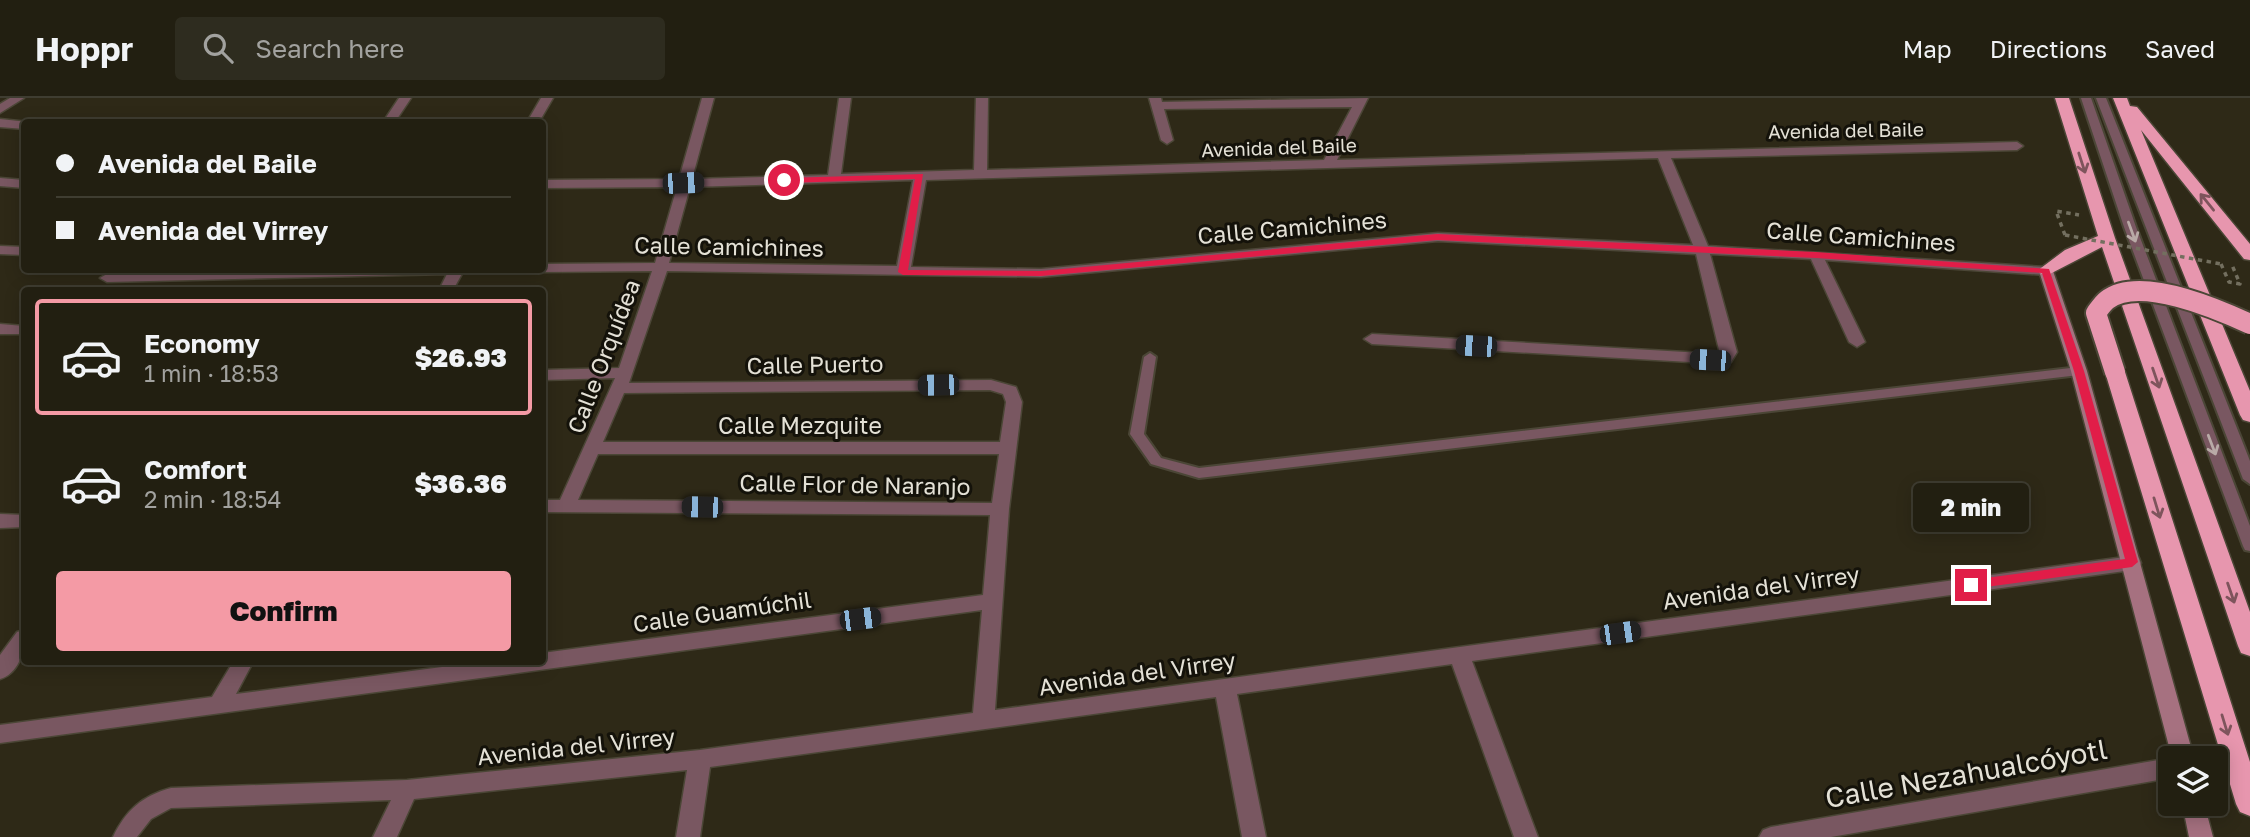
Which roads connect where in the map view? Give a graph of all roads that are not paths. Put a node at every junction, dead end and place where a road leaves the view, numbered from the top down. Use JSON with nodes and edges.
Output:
{"nodes":[{"id":1,"x":18,"y":98,"type":"edge"},
{"id":2,"x":405,"y":98,"type":"edge"},
{"id":3,"x":547,"y":98,"type":"edge"},
{"id":4,"x":708,"y":98,"type":"edge"},
{"id":5,"x":845,"y":98,"type":"edge"},
{"id":6,"x":982,"y":98,"type":"edge"},
{"id":7,"x":2062,"y":98,"type":"edge"},
{"id":8,"x":2086,"y":98,"type":"edge"},
{"id":9,"x":2101,"y":98,"type":"edge"},
{"id":10,"x":2121,"y":98,"type":"edge"},
{"id":11,"x":1210,"y":101,"type":"edge"},
{"id":12,"x":1360,"y":101,"type":"edge"},
{"id":13,"x":1157,"y":102,"type":"edge"},
{"id":14,"x":0,"y":109,"type":"edge"},
{"id":15,"x":391,"y":119,"type":"edge"},
{"id":16,"x":535,"y":119,"type":"edge"},
{"id":17,"x":0,"y":123,"type":"edge"},
{"id":18,"x":21,"y":125,"type":"edge"},
{"id":19,"x":1167,"y":140,"type":"dead end"},
{"id":20,"x":2017,"y":146,"type":"dead end"},
{"id":21,"x":1663,"y":153,"type":"junction"},
{"id":22,"x":1328,"y":164,"type":"junction"},
{"id":23,"x":980,"y":174,"type":"junction"},
{"id":24,"x":920,"y":176,"type":"junction"},
{"id":25,"x":834,"y":178,"type":"junction"},
{"id":26,"x":0,"y":182,"type":"edge"},
{"id":27,"x":683,"y":183,"type":"junction"},
{"id":28,"x":21,"y":184,"type":"edge"},
{"id":29,"x":546,"y":184,"type":"edge"},
{"id":30,"x":2107,"y":238,"type":"junction"},
{"id":31,"x":1702,"y":249,"type":"junction"},
{"id":32,"x":0,"y":250,"type":"edge"},
{"id":33,"x":21,"y":251,"type":"edge"},
{"id":34,"x":2250,"y":254,"type":"edge"},
{"id":35,"x":1816,"y":255,"type":"junction"},
{"id":36,"x":661,"y":267,"type":"junction"},
{"id":37,"x":546,"y":268,"type":"edge"},
{"id":38,"x":2046,"y":271,"type":"junction"},
{"id":39,"x":903,"y":272,"type":"junction"},
{"id":40,"x":236,"y":273,"type":"edge"},
{"id":41,"x":107,"y":278,"type":"dead end"},
{"id":42,"x":2250,"y":324,"type":"edge"},
{"id":43,"x":0,"y":329,"type":"edge"},
{"id":44,"x":21,"y":330,"type":"dead end"},
{"id":45,"x":1372,"y":339,"type":"dead end"},
{"id":46,"x":1857,"y":342,"type":"dead end"},
{"id":47,"x":1150,"y":357,"type":"dead end"},
{"id":48,"x":2079,"y":371,"type":"junction"},
{"id":49,"x":546,"y":375,"type":"edge"},
{"id":50,"x":622,"y":381,"type":"junction"},
{"id":51,"x":2250,"y":415,"type":"edge"},
{"id":52,"x":592,"y":448,"type":"junction"},
{"id":53,"x":1007,"y":448,"type":"junction"},
{"id":54,"x":2250,"y":480,"type":"edge"},
{"id":55,"x":546,"y":506,"type":"edge"},
{"id":56,"x":566,"y":506,"type":"junction"},
{"id":57,"x":1000,"y":509,"type":"junction"},
{"id":58,"x":21,"y":521,"type":"edge"},
{"id":59,"x":0,"y":522,"type":"edge"},
{"id":60,"x":2250,"y":547,"type":"edge"},
{"id":61,"x":2132,"y":562,"type":"junction"},
{"id":62,"x":992,"y":601,"type":"junction"},
{"id":63,"x":21,"y":642,"type":"edge"},
{"id":64,"x":2250,"y":646,"type":"edge"},
{"id":65,"x":1459,"y":655,"type":"junction"},
{"id":66,"x":546,"y":660,"type":"edge"},
{"id":67,"x":241,"y":665,"type":"edge"},
{"id":68,"x":510,"y":665,"type":"edge"},
{"id":69,"x":0,"y":671,"type":"edge"},
{"id":70,"x":1225,"y":687,"type":"junction"},
{"id":71,"x":219,"y":704,"type":"junction"},
{"id":72,"x":983,"y":721,"type":"junction"},
{"id":73,"x":0,"y":734,"type":"edge"},
{"id":74,"x":2180,"y":746,"type":"edge"},
{"id":75,"x":700,"y":759,"type":"junction"},
{"id":76,"x":2158,"y":770,"type":"edge"},
{"id":77,"x":407,"y":790,"type":"junction"},
{"id":78,"x":2250,"y":804,"type":"edge"},
{"id":79,"x":2196,"y":816,"type":"edge"},
{"id":80,"x":125,"y":837,"type":"edge"},
{"id":81,"x":385,"y":837,"type":"edge"},
{"id":82,"x":688,"y":837,"type":"edge"},
{"id":83,"x":1254,"y":837,"type":"edge"},
{"id":84,"x":1526,"y":837,"type":"edge"},
{"id":85,"x":1771,"y":837,"type":"edge"},
{"id":86,"x":2201,"y":837,"type":"edge"}],
"edges":[{"from":1,"to":14,"type":"street"},
{"from":2,"to":15,"type":"street"},
{"from":3,"to":16,"type":"street"},
{"from":4,"to":27,"type":"street","name":"Calle Orquídea"},
{"from":5,"to":25,"type":"street"},
{"from":6,"to":23,"type":"street"},
{"from":7,"to":30,"type":"highway","one_way":true},
{"from":8,"to":60,"type":"lane","one_way":true},
{"from":9,"to":54,"type":"lane"},
{"from":34,"to":10,"type":"highway","one_way":true},
{"from":10,"to":51,"type":"highway"},
{"from":11,"to":12,"type":"street"},
{"from":11,"to":13,"type":"street"},
{"from":12,"to":22,"type":"street"},
{"from":13,"to":19,"type":"street"},
{"from":17,"to":18,"type":"street"},
{"from":20,"to":21,"type":"street","name":"Avenida del Baile"},
{"from":21,"to":22,"type":"street","name":"Avenida del Baile"},
{"from":21,"to":31,"type":"street"},
{"from":22,"to":23,"type":"street","name":"Avenida del Baile"},
{"from":23,"to":24,"type":"street","name":"Avenida del Baile"},
{"from":24,"to":25,"type":"street","name":"Avenida del Baile"},
{"from":24,"to":39,"type":"street"},
{"from":25,"to":27,"type":"street","name":"Avenida del Baile"},
{"from":26,"to":28,"type":"street"},
{"from":27,"to":29,"type":"street","name":"Avenida del Baile"},
{"from":27,"to":36,"type":"street","name":"Calle Orquídea"},
{"from":30,"to":38,"type":"highway"},
{"from":30,"to":64,"type":"highway","one_way":true},
{"from":31,"to":35,"type":"street","name":"Calle Camichines"},
{"from":31,"to":39,"type":"street","name":"Calle Camichines"},
{"from":31,"to":45,"type":"street"},
{"from":32,"to":33,"type":"street"},
{"from":35,"to":38,"type":"street","name":"Calle Camichines"},
{"from":35,"to":46,"type":"street"},
{"from":36,"to":37,"type":"street","name":"Calle Camichines"},
{"from":36,"to":39,"type":"street","name":"Calle Camichines"},
{"from":36,"to":50,"type":"street","name":"Calle Orquídea"},
{"from":38,"to":48,"type":"street"},
{"from":40,"to":41,"type":"street"},
{"from":42,"to":78,"type":"highway","one_way":true,"bridge":true},
{"from":43,"to":44,"type":"street"},
{"from":47,"to":48,"type":"lane"},
{"from":48,"to":61,"type":"street"},
{"from":49,"to":50,"type":"street","name":"Calle Puerto"},
{"from":50,"to":52,"type":"street","name":"Calle Orquídea"},
{"from":50,"to":53,"type":"street","name":"Calle Puerto"},
{"from":52,"to":53,"type":"street","name":"Calle Mezquite"},
{"from":52,"to":56,"type":"street","name":"Calle Orquídea"},
{"from":53,"to":57,"type":"street"},
{"from":55,"to":56,"type":"street","name":"Calle Flor de Naranjo"},
{"from":56,"to":57,"type":"street","name":"Calle Flor de Naranjo"},
{"from":57,"to":62,"type":"street"},
{"from":58,"to":59,"type":"street"},
{"from":61,"to":65,"type":"street","name":"Avenida del Virrey"},
{"from":61,"to":74,"type":"street"},
{"from":62,"to":66,"type":"street","name":"Calle Guamúchil"},
{"from":62,"to":72,"type":"street"},
{"from":63,"to":69,"type":"street"},
{"from":65,"to":70,"type":"street","name":"Avenida del Virrey"},
{"from":65,"to":84,"type":"street"},
{"from":67,"to":71,"type":"street"},
{"from":68,"to":71,"type":"street","name":"Calle Guamúchil"},
{"from":70,"to":72,"type":"street","name":"Avenida del Virrey"},
{"from":70,"to":83,"type":"street"},
{"from":71,"to":73,"type":"street","name":"Calle Guamúchil"},
{"from":72,"to":75,"type":"street","name":"Avenida del Virrey"},
{"from":75,"to":77,"type":"street","name":"Avenida del Virrey"},
{"from":75,"to":82,"type":"street"},
{"from":76,"to":85,"type":"street","name":"Calle Nezahualcóyotl"},
{"from":77,"to":80,"type":"street","name":"Avenida del Virrey"},
{"from":77,"to":81,"type":"street"},
{"from":79,"to":86,"type":"street"}]}
